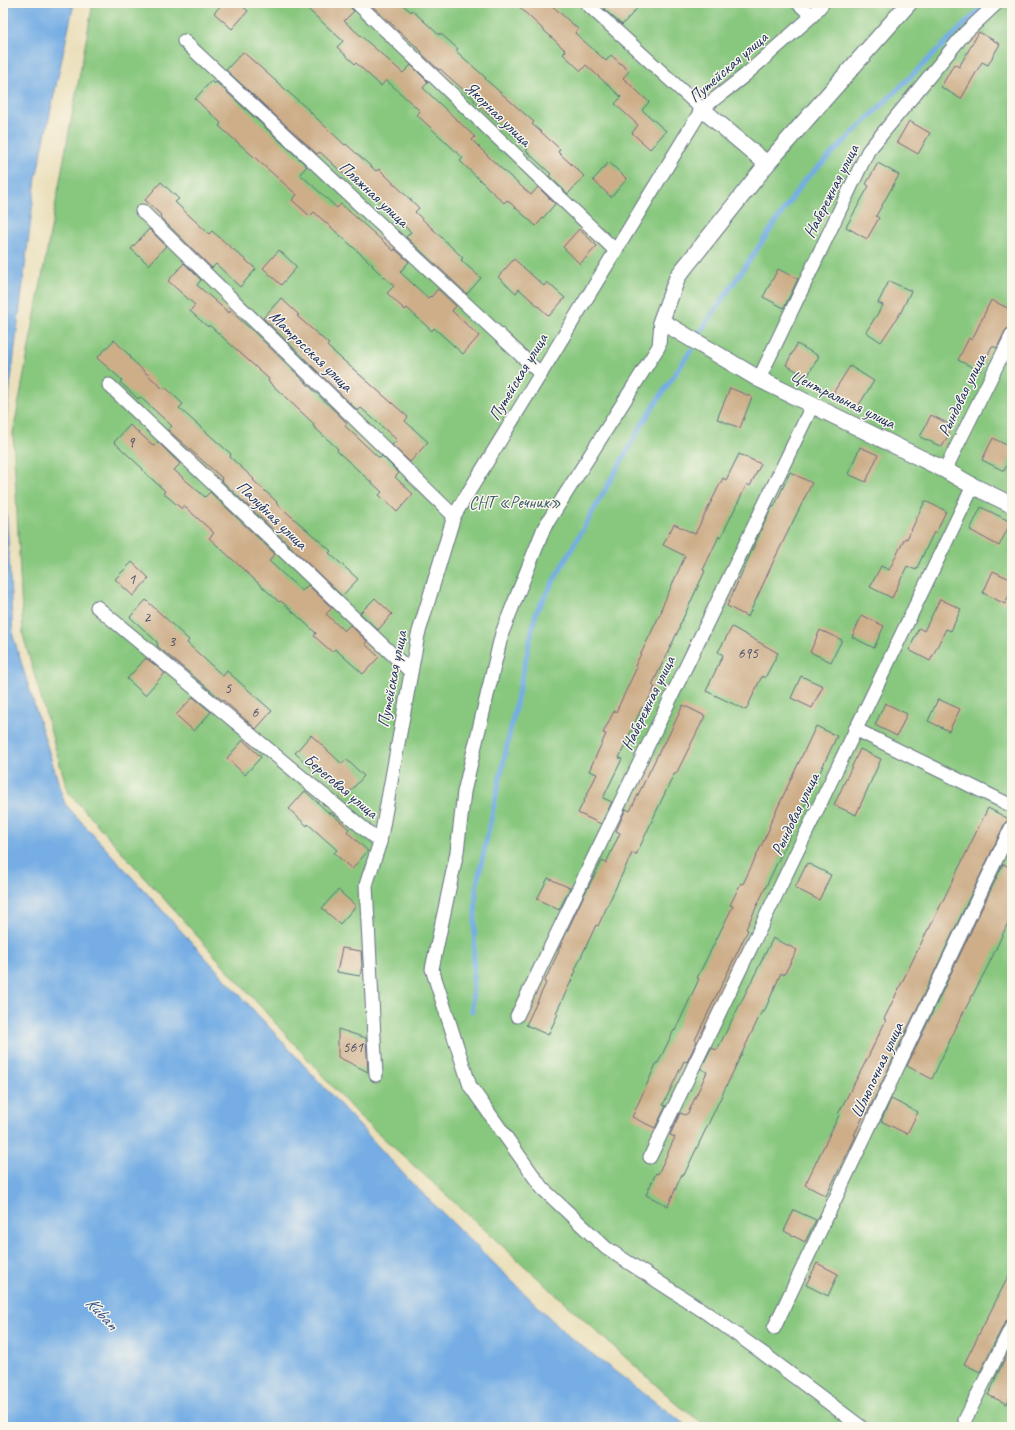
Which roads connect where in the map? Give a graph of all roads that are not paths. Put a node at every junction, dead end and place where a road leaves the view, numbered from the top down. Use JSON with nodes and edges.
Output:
{"nodes":[{"id":1,"x":356,"y":3,"type":"edge"},
{"id":2,"x":586,"y":3,"type":"edge"},
{"id":3,"x":798,"y":3,"type":"edge"},
{"id":4,"x":823,"y":3,"type":"edge"},
{"id":5,"x":908,"y":3,"type":"edge"},
{"id":6,"x":998,"y":3,"type":"edge"},
{"id":7,"x":812,"y":16,"type":"junction"},
{"id":8,"x":184,"y":41,"type":"dead end"},
{"id":9,"x":702,"y":109,"type":"junction"},
{"id":10,"x":767,"y":164,"type":"junction"},
{"id":11,"x":142,"y":212,"type":"dead end"},
{"id":12,"x":615,"y":250,"type":"junction"},
{"id":13,"x":661,"y":320,"type":"junction"},
{"id":14,"x":1012,"y":335,"type":"edge"},
{"id":15,"x":541,"y":374,"type":"junction"},
{"id":16,"x":759,"y":379,"type":"junction"},
{"id":17,"x":109,"y":385,"type":"dead end"},
{"id":18,"x":812,"y":406,"type":"junction"},
{"id":19,"x":945,"y":470,"type":"junction"},
{"id":20,"x":973,"y":486,"type":"junction"},
{"id":21,"x":1012,"y":504,"type":"edge"},
{"id":22,"x":454,"y":516,"type":"junction"},
{"id":23,"x":97,"y":607,"type":"dead end"},
{"id":24,"x":411,"y":672,"type":"junction"},
{"id":25,"x":855,"y":729,"type":"junction"},
{"id":26,"x":1012,"y":806,"type":"edge"},
{"id":27,"x":1012,"y":826,"type":"edge"},
{"id":28,"x":380,"y":842,"type":"junction"},
{"id":29,"x":517,"y":1016,"type":"dead end"},
{"id":30,"x":376,"y":1076,"type":"dead end"},
{"id":31,"x":650,"y":1157,"type":"dead end"},
{"id":32,"x":1012,"y":1326,"type":"edge"},
{"id":33,"x":774,"y":1328,"type":"dead end"},
{"id":34,"x":965,"y":1420,"type":"dead end"},
{"id":35,"x":862,"y":1427,"type":"edge"}],
"edges":[{"from":1,"to":12,"type":"street","name":"Якорная улица"},
{"from":2,"to":9,"type":"street"},
{"from":3,"to":7,"type":"street"},
{"from":4,"to":7,"type":"street","name":"Путейская улица"},
{"from":5,"to":10,"type":"street"},
{"from":6,"to":16,"type":"street","name":"Набережная улица"},
{"from":7,"to":9,"type":"street","name":"Путейская улица"},
{"from":8,"to":15,"type":"street","name":"Пляжная улица"},
{"from":9,"to":10,"type":"street"},
{"from":9,"to":12,"type":"street","name":"Путейская улица"},
{"from":10,"to":13,"type":"street"},
{"from":11,"to":22,"type":"street","name":"Матросская улица"},
{"from":12,"to":15,"type":"street","name":"Путейская улица"},
{"from":13,"to":16,"type":"street","name":"Центральная улица"},
{"from":13,"to":35,"type":"street"},
{"from":14,"to":19,"type":"street","name":"Рындовая улица"},
{"from":15,"to":22,"type":"street","name":"Путейская улица"},
{"from":16,"to":18,"type":"street","name":"Центральная улица"},
{"from":17,"to":24,"type":"street","name":"Палубная улица"},
{"from":18,"to":19,"type":"street","name":"Центральная улица"},
{"from":18,"to":29,"type":"street","name":"Набережная улица"},
{"from":19,"to":20,"type":"street","name":"Центральная улица"},
{"from":20,"to":21,"type":"street","name":"Центральная улица"},
{"from":20,"to":25,"type":"street","name":"Рындовая улица"},
{"from":22,"to":24,"type":"street","name":"Путейская улица"},
{"from":23,"to":28,"type":"street","name":"Береговая улица"},
{"from":24,"to":28,"type":"street","name":"Путейская улица"},
{"from":25,"to":26,"type":"street"},
{"from":25,"to":31,"type":"street","name":"Рындовая улица"},
{"from":27,"to":33,"type":"street","name":"Шлюпочная улица"},
{"from":28,"to":30,"type":"street","name":"Береговая улица"},
{"from":32,"to":34,"type":"street"}]}
